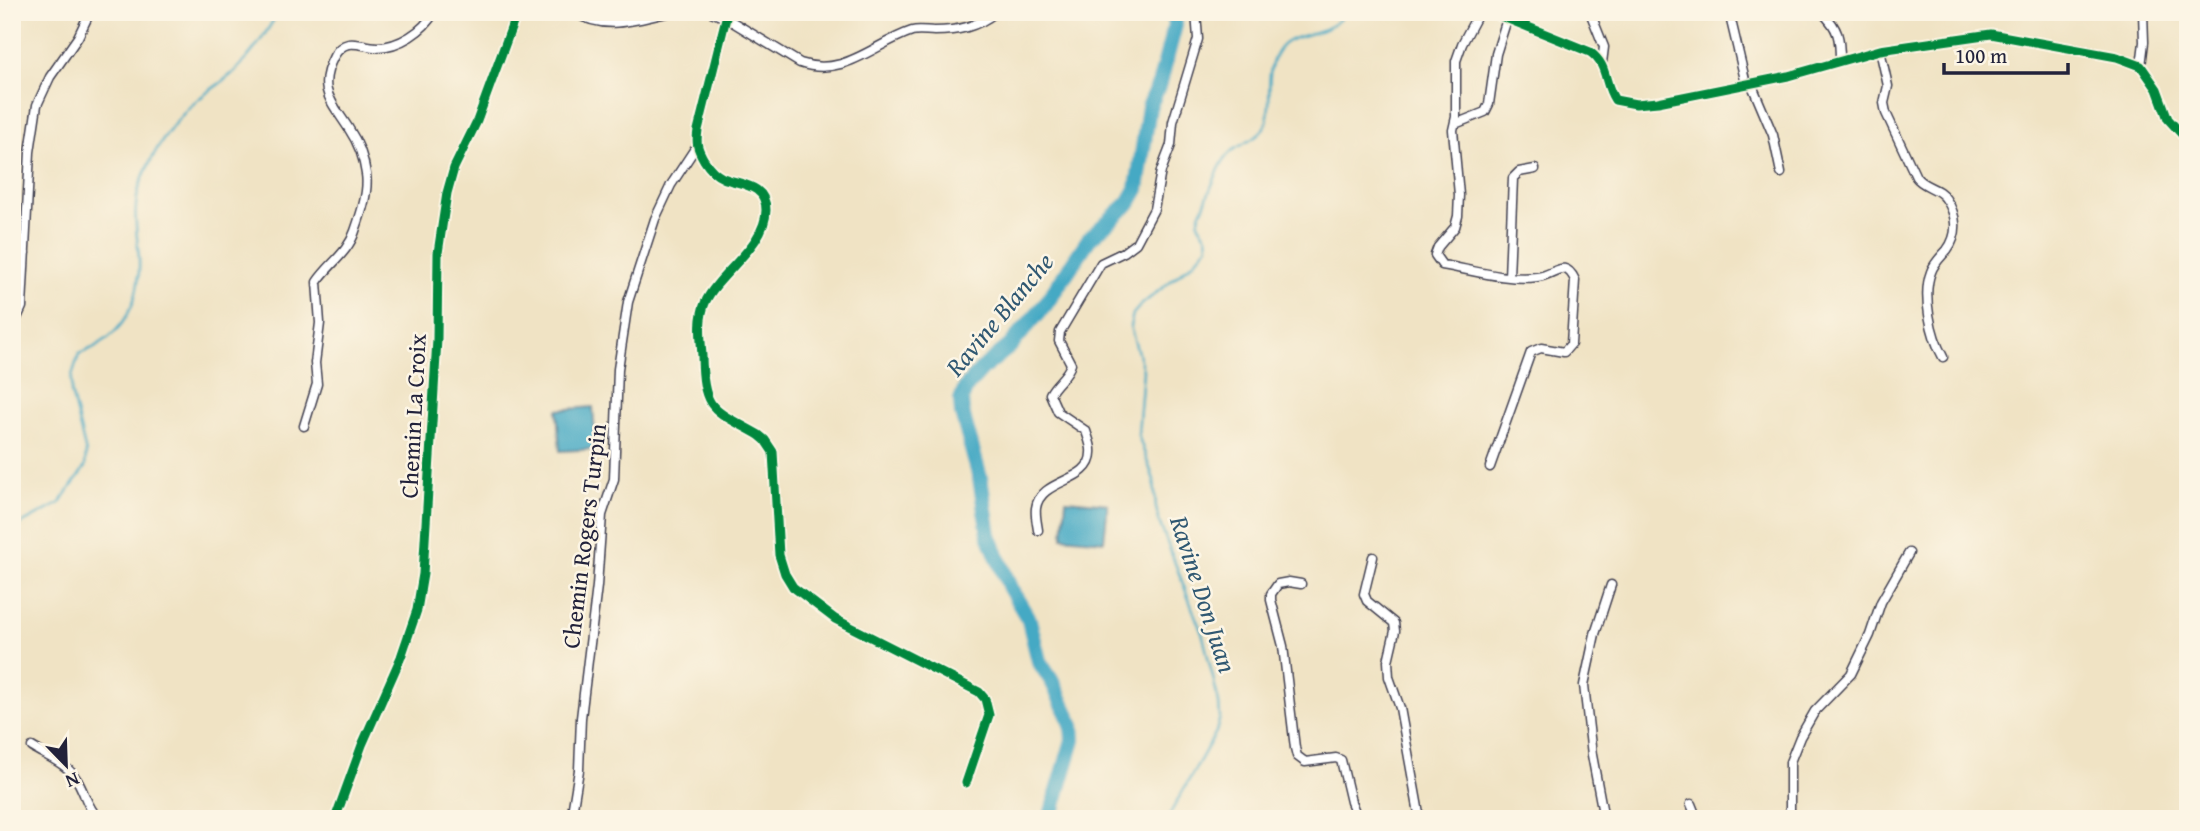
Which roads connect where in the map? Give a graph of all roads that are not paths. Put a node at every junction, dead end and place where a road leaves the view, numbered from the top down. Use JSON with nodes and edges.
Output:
{"nodes":[{"id":1,"x":90,"y":12,"type":"edge"},
{"id":2,"x":434,"y":12,"type":"edge"},
{"id":3,"x":517,"y":12,"type":"edge"},
{"id":4,"x":574,"y":12,"type":"edge"},
{"id":5,"x":671,"y":12,"type":"edge"},
{"id":6,"x":711,"y":12,"type":"edge"},
{"id":7,"x":996,"y":12,"type":"edge"},
{"id":8,"x":1196,"y":12,"type":"edge"},
{"id":9,"x":1479,"y":12,"type":"edge"},
{"id":10,"x":1491,"y":12,"type":"edge"},
{"id":11,"x":1590,"y":12,"type":"edge"},
{"id":12,"x":1729,"y":12,"type":"edge"},
{"id":13,"x":1822,"y":12,"type":"edge"},
{"id":14,"x":2143,"y":12,"type":"edge"},
{"id":15,"x":726,"y":18,"type":"junction"},
{"id":16,"x":1507,"y":19,"type":"junction"},
{"id":17,"x":1880,"y":50,"type":"junction"},
{"id":18,"x":1840,"y":61,"type":"junction"},
{"id":19,"x":1602,"y":63,"type":"junction"},
{"id":20,"x":2141,"y":66,"type":"junction"},
{"id":21,"x":1749,"y":83,"type":"junction"},
{"id":22,"x":1455,"y":124,"type":"junction"},
{"id":23,"x":2188,"y":141,"type":"edge"},
{"id":24,"x":696,"y":147,"type":"junction"},
{"id":25,"x":1535,"y":169,"type":"dead end"},
{"id":26,"x":1782,"y":173,"type":"dead end"},
{"id":27,"x":12,"y":249,"type":"edge"},
{"id":28,"x":25,"y":253,"type":"junction"},
{"id":29,"x":1509,"y":276,"type":"junction"},
{"id":30,"x":12,"y":329,"type":"edge"},
{"id":31,"x":1942,"y":357,"type":"dead end"},
{"id":32,"x":304,"y":426,"type":"dead end"},
{"id":33,"x":1490,"y":467,"type":"dead end"},
{"id":34,"x":1038,"y":530,"type":"dead end"},
{"id":35,"x":1909,"y":553,"type":"dead end"},
{"id":36,"x":1373,"y":557,"type":"dead end"},
{"id":37,"x":1301,"y":584,"type":"dead end"},
{"id":38,"x":1611,"y":585,"type":"dead end"},
{"id":39,"x":32,"y":747,"type":"dead end"},
{"id":40,"x":966,"y":783,"type":"dead end"},
{"id":41,"x":1691,"y":804,"type":"dead end"},
{"id":42,"x":99,"y":819,"type":"edge"},
{"id":43,"x":335,"y":819,"type":"edge"},
{"id":44,"x":571,"y":819,"type":"edge"},
{"id":45,"x":1358,"y":819,"type":"edge"},
{"id":46,"x":1420,"y":819,"type":"edge"},
{"id":47,"x":1604,"y":819,"type":"edge"},
{"id":48,"x":1696,"y":819,"type":"edge"},
{"id":49,"x":1790,"y":819,"type":"edge"}],
"edges":[{"from":1,"to":28,"type":"street"},
{"from":2,"to":32,"type":"street"},
{"from":3,"to":43,"type":"street","name":"Chemin La Croix"},
{"from":4,"to":5,"type":"street"},
{"from":6,"to":15,"type":"street"},
{"from":7,"to":15,"type":"street"},
{"from":8,"to":34,"type":"street"},
{"from":9,"to":22,"type":"street"},
{"from":10,"to":16,"type":"street"},
{"from":11,"to":19,"type":"street"},
{"from":12,"to":21,"type":"street"},
{"from":13,"to":18,"type":"street"},
{"from":14,"to":20,"type":"street"},
{"from":15,"to":24,"type":"street"},
{"from":16,"to":19,"type":"street"},
{"from":16,"to":22,"type":"street"},
{"from":17,"to":18,"type":"street"},
{"from":17,"to":20,"type":"street"},
{"from":17,"to":31,"type":"street"},
{"from":18,"to":21,"type":"street"},
{"from":19,"to":21,"type":"street"},
{"from":20,"to":23,"type":"street"},
{"from":21,"to":26,"type":"street"},
{"from":22,"to":29,"type":"street"},
{"from":24,"to":40,"type":"street"},
{"from":24,"to":44,"type":"street","name":"Chemin Rogers Turpin"},
{"from":25,"to":29,"type":"street"},
{"from":27,"to":28,"type":"street"},
{"from":28,"to":30,"type":"street"},
{"from":29,"to":33,"type":"street"},
{"from":35,"to":49,"type":"street"},
{"from":36,"to":46,"type":"street"},
{"from":37,"to":45,"type":"street"},
{"from":38,"to":47,"type":"street"},
{"from":39,"to":42,"type":"street"},
{"from":41,"to":48,"type":"street"}]}
